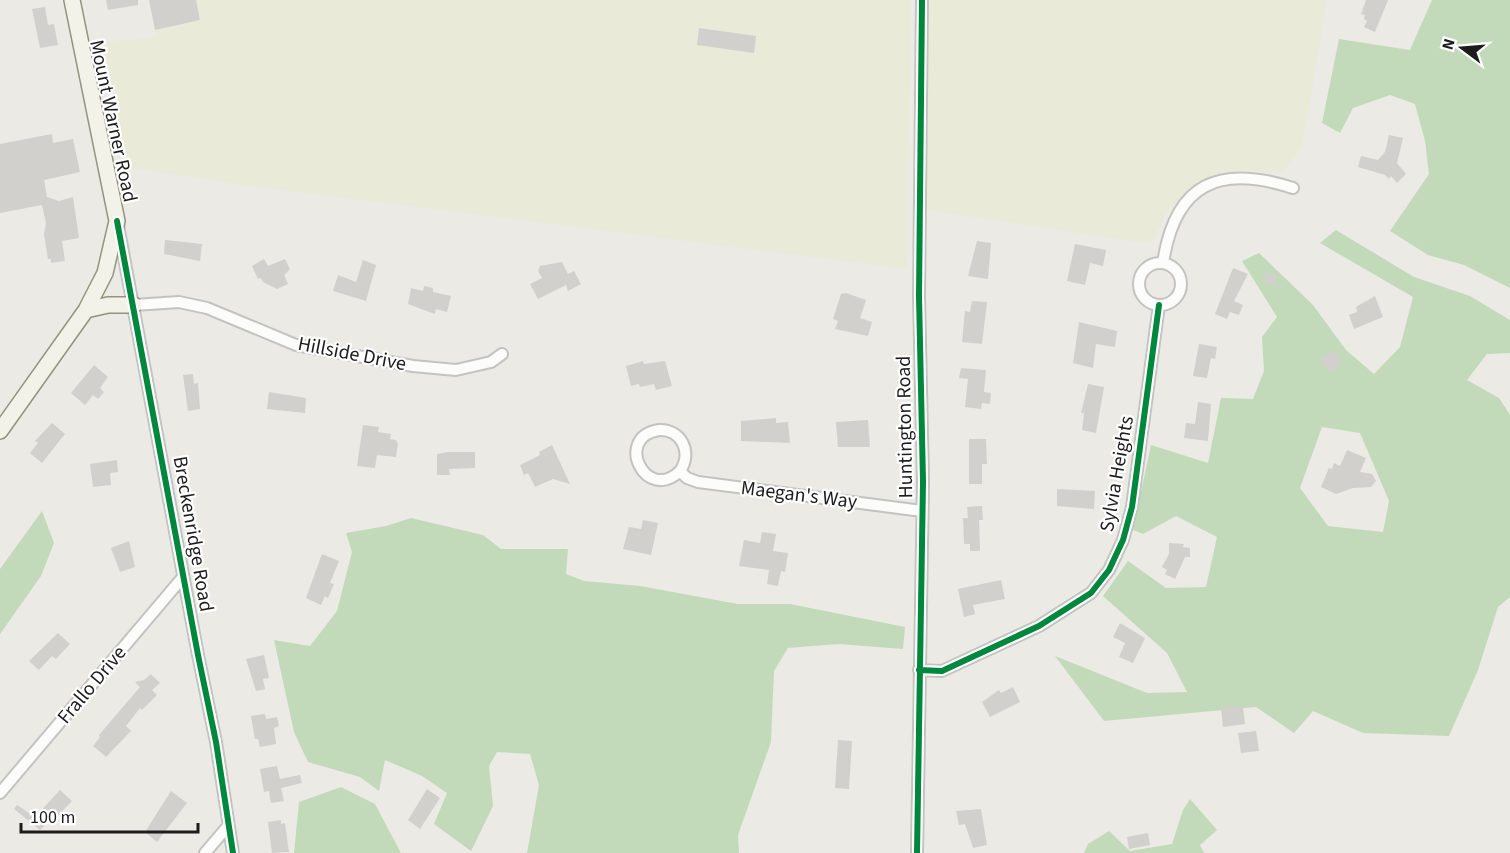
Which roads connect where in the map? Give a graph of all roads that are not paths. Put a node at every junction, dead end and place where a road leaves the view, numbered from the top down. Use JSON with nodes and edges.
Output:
{"nodes":[{"id":1,"x":72,"y":0,"type":"edge"},
{"id":2,"x":922,"y":0,"type":"edge"},
{"id":3,"x":1293,"y":188,"type":"dead end"},
{"id":4,"x":117,"y":221,"type":"junction"},
{"id":5,"x":1163,"y":263,"type":"junction"},
{"id":6,"x":134,"y":305,"type":"junction"},
{"id":7,"x":1159,"y":305,"type":"junction"},
{"id":8,"x":86,"y":310,"type":"junction"},
{"id":9,"x":502,"y":354,"type":"dead end"},
{"id":10,"x":0,"y":431,"type":"edge"},
{"id":11,"x":680,"y":471,"type":"junction"},
{"id":12,"x":922,"y":511,"type":"junction"},
{"id":13,"x":183,"y":577,"type":"junction"},
{"id":14,"x":919,"y":670,"type":"junction"},
{"id":15,"x":0,"y":793,"type":"edge"},
{"id":16,"x":228,"y":826,"type":"junction"},
{"id":17,"x":205,"y":853,"type":"edge"},
{"id":18,"x":233,"y":853,"type":"edge"},
{"id":19,"x":917,"y":853,"type":"edge"}],
"edges":[{"from":1,"to":4,"type":"main road","name":"Mount Warner Road"},
{"from":2,"to":12,"type":"street","name":"Huntington Road"},
{"from":3,"to":5,"type":"street"},
{"from":4,"to":6,"type":"street","name":"Breckenridge Road"},
{"from":4,"to":8,"type":"main road","name":"Mount Warner Road"},
{"from":5,"to":7,"type":"street"},
{"from":5,"to":7,"type":"street"},
{"from":6,"to":8,"type":"main road"},
{"from":6,"to":9,"type":"street","name":"Hillside Drive"},
{"from":6,"to":13,"type":"street","name":"Breckenridge Road"},
{"from":7,"to":14,"type":"street","name":"Sylvia Heights"},
{"from":8,"to":10,"type":"main road","name":"Mount Warner Road"},
{"from":11,"to":11,"type":"street"},
{"from":11,"to":12,"type":"street","name":"Maegan's Way"},
{"from":12,"to":14,"type":"street","name":"Huntington Road"},
{"from":13,"to":15,"type":"street","name":"Frallo Drive"},
{"from":13,"to":16,"type":"street","name":"Breckenridge Road"},
{"from":14,"to":19,"type":"street","name":"Huntington Road"},
{"from":16,"to":17,"type":"street"},
{"from":16,"to":18,"type":"street","name":"Breckenridge Road"}]}
